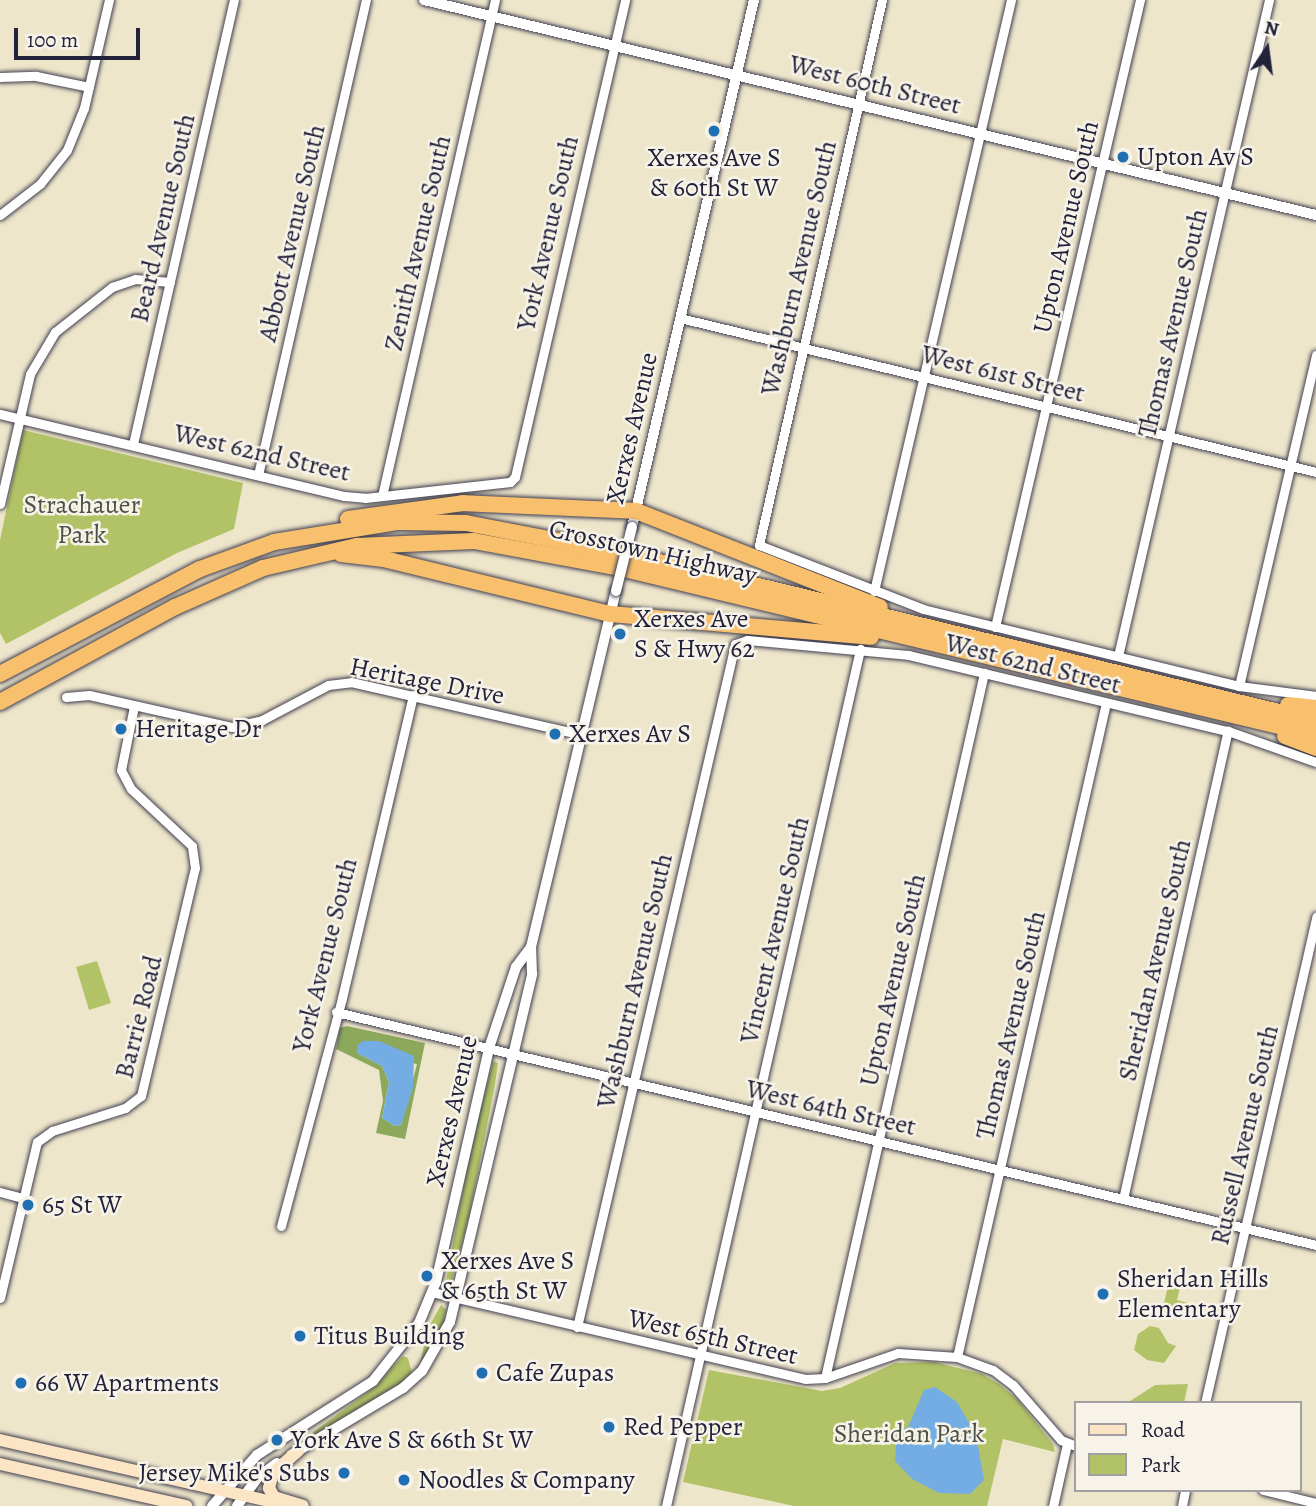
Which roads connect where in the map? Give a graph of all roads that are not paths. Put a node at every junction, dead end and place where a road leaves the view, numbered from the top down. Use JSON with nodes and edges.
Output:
{"nodes":[{"id":1,"x":109,"y":0,"type":"edge"},
{"id":2,"x":234,"y":0,"type":"edge"},
{"id":3,"x":366,"y":0,"type":"edge"},
{"id":4,"x":424,"y":0,"type":"edge"},
{"id":5,"x":495,"y":0,"type":"edge"},
{"id":6,"x":625,"y":0,"type":"edge"},
{"id":7,"x":754,"y":0,"type":"edge"},
{"id":8,"x":882,"y":0,"type":"edge"},
{"id":9,"x":1011,"y":0,"type":"edge"},
{"id":10,"x":1140,"y":0,"type":"edge"},
{"id":11,"x":1269,"y":0,"type":"edge"},
{"id":12,"x":491,"y":16,"type":"junction"},
{"id":13,"x":615,"y":46,"type":"junction"},
{"id":14,"x":736,"y":75,"type":"junction"},
{"id":15,"x":0,"y":76,"type":"edge"},
{"id":16,"x":89,"y":87,"type":"junction"},
{"id":17,"x":858,"y":103,"type":"junction"},
{"id":18,"x":980,"y":134,"type":"junction"},
{"id":19,"x":1102,"y":162,"type":"junction"},
{"id":20,"x":1225,"y":192,"type":"junction"},
{"id":21,"x":0,"y":215,"type":"edge"},
{"id":22,"x":1316,"y":215,"type":"edge"},
{"id":23,"x":170,"y":282,"type":"junction"},
{"id":24,"x":680,"y":318,"type":"junction"},
{"id":25,"x":802,"y":348,"type":"junction"},
{"id":26,"x":1316,"y":355,"type":"edge"},
{"id":27,"x":925,"y":376,"type":"junction"},
{"id":28,"x":1046,"y":406,"type":"junction"},
{"id":29,"x":0,"y":414,"type":"edge"},
{"id":30,"x":19,"y":419,"type":"junction"},
{"id":31,"x":1169,"y":436,"type":"junction"},
{"id":32,"x":133,"y":444,"type":"junction"},
{"id":33,"x":1290,"y":465,"type":"junction"},
{"id":34,"x":1316,"y":471,"type":"edge"},
{"id":35,"x":258,"y":475,"type":"junction"},
{"id":36,"x":516,"y":477,"type":"joint"},
{"id":37,"x":382,"y":496,"type":"junction"},
{"id":38,"x":0,"y":505,"type":"edge"},
{"id":39,"x":634,"y":519,"type":"junction"},
{"id":40,"x":274,"y":542,"type":"junction"},
{"id":41,"x":759,"y":545,"type":"joint"},
{"id":42,"x":325,"y":552,"type":"junction"},
{"id":43,"x":874,"y":591,"type":"junction"},
{"id":44,"x":610,"y":614,"type":"junction"},
{"id":45,"x":995,"y":627,"type":"junction"},
{"id":46,"x":955,"y":641,"type":"junction"},
{"id":47,"x":735,"y":644,"type":"joint"},
{"id":48,"x":860,"y":649,"type":"junction"},
{"id":49,"x":1118,"y":656,"type":"junction"},
{"id":50,"x":984,"y":673,"type":"junction"},
{"id":51,"x":0,"y":674,"type":"edge"},
{"id":52,"x":1239,"y":686,"type":"junction"},
{"id":53,"x":413,"y":695,"type":"junction"},
{"id":54,"x":1316,"y":696,"type":"edge"},
{"id":55,"x":66,"y":697,"type":"dead end"},
{"id":56,"x":1206,"y":701,"type":"junction"},
{"id":57,"x":0,"y":702,"type":"edge"},
{"id":58,"x":1106,"y":703,"type":"junction"},
{"id":59,"x":134,"y":706,"type":"junction"},
{"id":60,"x":1316,"y":708,"type":"edge"},
{"id":61,"x":1316,"y":720,"type":"edge"},
{"id":62,"x":1228,"y":731,"type":"junction"},
{"id":63,"x":583,"y":735,"type":"junction"},
{"id":64,"x":1316,"y":735,"type":"edge"},
{"id":65,"x":1316,"y":748,"type":"edge"},
{"id":66,"x":1316,"y":762,"type":"edge"},
{"id":67,"x":1316,"y":917,"type":"edge"},
{"id":68,"x":531,"y":947,"type":"junction"},
{"id":69,"x":336,"y":1012,"type":"junction"},
{"id":70,"x":489,"y":1048,"type":"junction"},
{"id":71,"x":512,"y":1054,"type":"junction"},
{"id":72,"x":634,"y":1082,"type":"junction"},
{"id":73,"x":755,"y":1111,"type":"junction"},
{"id":74,"x":878,"y":1140,"type":"junction"},
{"id":75,"x":1000,"y":1170,"type":"junction"},
{"id":76,"x":0,"y":1192,"type":"edge"},
{"id":77,"x":23,"y":1198,"type":"junction"},
{"id":78,"x":1123,"y":1199,"type":"junction"},
{"id":79,"x":281,"y":1226,"type":"dead end"},
{"id":80,"x":1245,"y":1228,"type":"junction"},
{"id":81,"x":1316,"y":1245,"type":"edge"},
{"id":82,"x":432,"y":1292,"type":"junction"},
{"id":83,"x":0,"y":1298,"type":"edge"},
{"id":84,"x":456,"y":1298,"type":"junction"},
{"id":85,"x":577,"y":1327,"type":"junction"},
{"id":86,"x":700,"y":1356,"type":"junction"},
{"id":87,"x":957,"y":1357,"type":"junction"},
{"id":88,"x":825,"y":1378,"type":"junction"},
{"id":89,"x":1205,"y":1401,"type":"edge"},
{"id":90,"x":0,"y":1440,"type":"edge"},
{"id":91,"x":1072,"y":1445,"type":"edge"},
{"id":92,"x":303,"y":1448,"type":"junction"},
{"id":93,"x":0,"y":1464,"type":"edge"},
{"id":94,"x":114,"y":1490,"type":"junction"},
{"id":95,"x":223,"y":1490,"type":"junction"},
{"id":96,"x":1270,"y":1492,"type":"edge"},
{"id":97,"x":240,"y":1501,"type":"edge"},
{"id":98,"x":1310,"y":1503,"type":"edge"},
{"id":99,"x":144,"y":1506,"type":"edge"},
{"id":100,"x":186,"y":1506,"type":"edge"},
{"id":101,"x":212,"y":1506,"type":"edge"},
{"id":102,"x":291,"y":1506,"type":"edge"},
{"id":103,"x":303,"y":1506,"type":"edge"},
{"id":104,"x":666,"y":1506,"type":"edge"},
{"id":105,"x":1053,"y":1506,"type":"edge"}],
"edges":[{"from":1,"to":16,"type":"street"},
{"from":2,"to":23,"type":"street","name":"Beard Avenue South"},
{"from":3,"to":35,"type":"street","name":"Abbott Avenue South"},
{"from":4,"to":12,"type":"street","name":"West 60th Street"},
{"from":5,"to":12,"type":"street","name":"Zenith Avenue South"},
{"from":6,"to":13,"type":"street","name":"York Avenue South"},
{"from":7,"to":14,"type":"street","name":"Xerxes Avenue"},
{"from":8,"to":17,"type":"street","name":"Washburn Avenue South"},
{"from":9,"to":18,"type":"street"},
{"from":10,"to":19,"type":"street","name":"Upton Avenue South"},
{"from":11,"to":20,"type":"street","name":"Thomas Avenue South"},
{"from":12,"to":13,"type":"street","name":"West 60th Street"},
{"from":12,"to":37,"type":"street","name":"Zenith Avenue South"},
{"from":13,"to":14,"type":"street","name":"West 60th Street"},
{"from":13,"to":36,"type":"street","name":"York Avenue South"},
{"from":14,"to":17,"type":"street","name":"West 60th Street"},
{"from":14,"to":24,"type":"street","name":"Xerxes Avenue"},
{"from":15,"to":16,"type":"street"},
{"from":16,"to":21,"type":"street"},
{"from":17,"to":18,"type":"street","name":"West 60th Street"},
{"from":17,"to":25,"type":"street","name":"Washburn Avenue South"},
{"from":18,"to":19,"type":"street","name":"West 60th Street"},
{"from":18,"to":27,"type":"street"},
{"from":19,"to":20,"type":"street","name":"West 60th Street"},
{"from":19,"to":28,"type":"street","name":"Upton Avenue South"},
{"from":20,"to":22,"type":"street","name":"West 60th Street"},
{"from":20,"to":31,"type":"street","name":"Thomas Avenue South"},
{"from":23,"to":30,"type":"street"},
{"from":23,"to":32,"type":"street","name":"Beard Avenue South"},
{"from":24,"to":25,"type":"street","name":"West 61st Street"},
{"from":24,"to":39,"type":"street","name":"Xerxes Avenue"},
{"from":25,"to":27,"type":"street","name":"West 61st Street"},
{"from":25,"to":41,"type":"street","name":"Washburn Avenue South"},
{"from":26,"to":33,"type":"street"},
{"from":27,"to":28,"type":"street","name":"West 61st Street"},
{"from":27,"to":43,"type":"street"},
{"from":28,"to":31,"type":"street","name":"West 61st Street"},
{"from":28,"to":45,"type":"street","name":"Upton Avenue South"},
{"from":29,"to":30,"type":"street","name":"West 62nd Street"},
{"from":30,"to":32,"type":"street","name":"West 62nd Street"},
{"from":30,"to":38,"type":"street"},
{"from":31,"to":33,"type":"street","name":"West 61st Street"},
{"from":31,"to":49,"type":"street","name":"Thomas Avenue South"},
{"from":32,"to":35,"type":"street","name":"West 62nd Street"},
{"from":33,"to":34,"type":"street","name":"West 61st Street"},
{"from":33,"to":52,"type":"street"},
{"from":35,"to":37,"type":"street","name":"West 62nd Street"},
{"from":36,"to":37,"type":"street","name":"West 62nd Street"},
{"from":39,"to":40,"type":"highway"},
{"from":39,"to":44,"type":"street","name":"Xerxes Avenue","bridge":true},
{"from":39,"to":46,"type":"highway"},
{"from":40,"to":46,"type":"highway","name":"Crosstown Highway"},
{"from":40,"to":51,"type":"highway","name":"Crosstown Highway"},
{"from":41,"to":43,"type":"street","name":"West 62nd Street"},
{"from":42,"to":44,"type":"highway"},
{"from":42,"to":46,"type":"highway","name":"Crosstown Highway"},
{"from":42,"to":57,"type":"highway","name":"Crosstown Highway"},
{"from":43,"to":45,"type":"street","name":"West 62nd Street"},
{"from":44,"to":46,"type":"highway"},
{"from":44,"to":63,"type":"street","name":"Xerxes Avenue"},
{"from":45,"to":49,"type":"street","name":"West 62nd Street"},
{"from":46,"to":56,"type":"highway","name":"Crosstown Highway"},
{"from":47,"to":48,"type":"street","name":"West 62nd Street"},
{"from":47,"to":72,"type":"street","name":"Washburn Avenue South"},
{"from":48,"to":50,"type":"street","name":"West 62nd Street"},
{"from":48,"to":73,"type":"street","name":"Vincent Avenue South"},
{"from":49,"to":52,"type":"street","name":"West 62nd Street"},
{"from":50,"to":58,"type":"street","name":"West 62nd Street"},
{"from":50,"to":74,"type":"street","name":"Upton Avenue South"},
{"from":52,"to":54,"type":"street","name":"West 62nd Street"},
{"from":53,"to":59,"type":"street","name":"Heritage Drive"},
{"from":53,"to":63,"type":"street","name":"Heritage Drive"},
{"from":53,"to":69,"type":"street","name":"York Avenue South"},
{"from":55,"to":59,"type":"street","name":"Heritage Drive"},
{"from":56,"to":60,"type":"highway"},
{"from":56,"to":61,"type":"highway","name":"Crosstown Highway"},
{"from":56,"to":64,"type":"highway","name":"Crosstown Highway"},
{"from":56,"to":65,"type":"highway"},
{"from":58,"to":62,"type":"street","name":"West 62nd Street"},
{"from":58,"to":75,"type":"street","name":"Thomas Avenue South"},
{"from":59,"to":77,"type":"street","name":"Barrie Road"},
{"from":62,"to":66,"type":"street","name":"West 62nd Street"},
{"from":62,"to":78,"type":"street","name":"Sheridan Avenue South"},
{"from":63,"to":68,"type":"street","name":"Xerxes Avenue"},
{"from":67,"to":80,"type":"street","name":"Russell Avenue South"},
{"from":68,"to":70,"type":"street","name":"Xerxes Avenue"},
{"from":68,"to":71,"type":"street","name":"Xerxes Avenue"},
{"from":69,"to":70,"type":"street","name":"West 64th Street"},
{"from":69,"to":79,"type":"street","name":"York Avenue South"},
{"from":70,"to":71,"type":"street","name":"West 64th Street"},
{"from":70,"to":82,"type":"street","name":"Xerxes Avenue"},
{"from":71,"to":72,"type":"street","name":"West 64th Street"},
{"from":71,"to":84,"type":"street","name":"Xerxes Avenue"},
{"from":72,"to":73,"type":"street","name":"West 64th Street"},
{"from":72,"to":85,"type":"street","name":"Washburn Avenue South"},
{"from":73,"to":74,"type":"street","name":"West 64th Street"},
{"from":73,"to":86,"type":"street","name":"Vincent Avenue South"},
{"from":74,"to":75,"type":"street","name":"West 64th Street"},
{"from":74,"to":88,"type":"street","name":"Upton Avenue South"},
{"from":75,"to":78,"type":"street","name":"West 64th Street"},
{"from":75,"to":87,"type":"street","name":"Thomas Avenue South"},
{"from":76,"to":77,"type":"street"},
{"from":77,"to":83,"type":"street","name":"Barrie Road"},
{"from":78,"to":80,"type":"street","name":"West 64th Street"},
{"from":80,"to":81,"type":"street","name":"West 64th Street"},
{"from":80,"to":89,"type":"street","name":"Russell Avenue South"},
{"from":82,"to":84,"type":"street","name":"West 65th Street"},
{"from":82,"to":95,"type":"street"},
{"from":84,"to":85,"type":"street","name":"West 65th Street"},
{"from":84,"to":92,"type":"street"},
{"from":85,"to":86,"type":"street","name":"West 65th Street"},
{"from":86,"to":88,"type":"street","name":"West 65th Street"},
{"from":86,"to":104,"type":"street","name":"Vincent Avenue South"},
{"from":87,"to":88,"type":"street","name":"West 65th Street"},
{"from":87,"to":91,"type":"street","name":"West 65th Street"},
{"from":90,"to":95,"type":"main road"},
{"from":91,"to":105,"type":"street"},
{"from":92,"to":97,"type":"street"},
{"from":92,"to":103,"type":"main road"},
{"from":93,"to":94,"type":"main road"},
{"from":94,"to":99,"type":"main road"},
{"from":94,"to":100,"type":"main road"},
{"from":95,"to":97,"type":"main road"},
{"from":95,"to":101,"type":"street"},
{"from":96,"to":98,"type":"street"},
{"from":97,"to":102,"type":"main road"}]}
